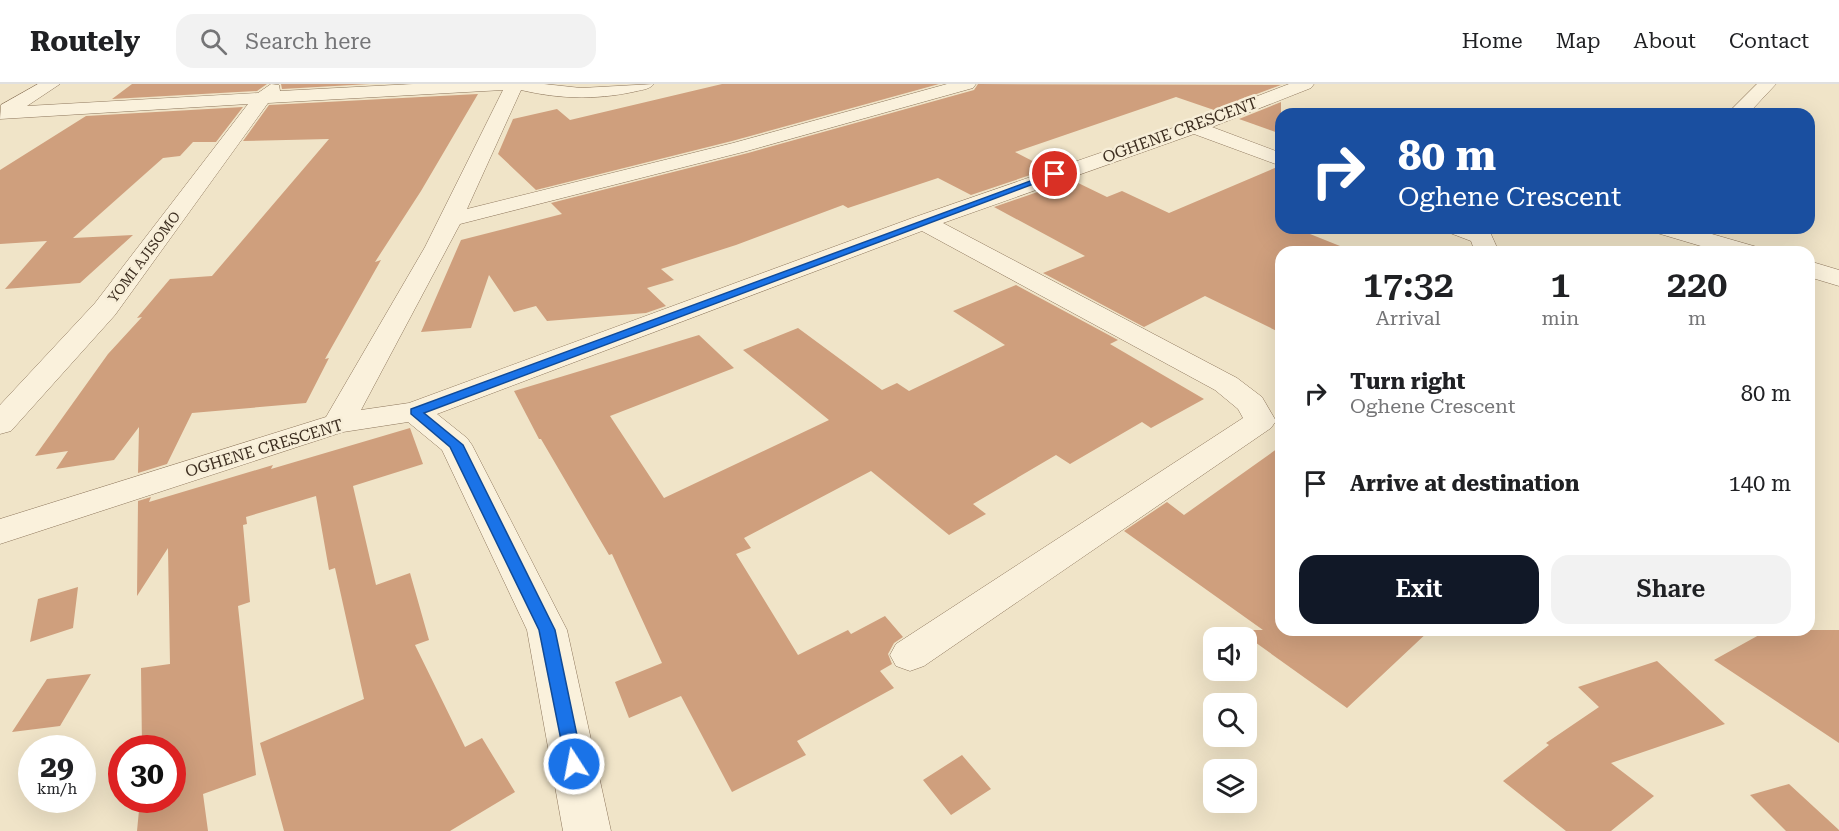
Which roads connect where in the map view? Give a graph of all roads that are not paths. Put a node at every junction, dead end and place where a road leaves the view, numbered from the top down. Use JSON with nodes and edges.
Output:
{"nodes":[{"id":1,"x":51,"y":84,"type":"edge"},
{"id":2,"x":508,"y":84,"type":"edge"},
{"id":3,"x":515,"y":84,"type":"edge"},
{"id":4,"x":645,"y":84,"type":"edge"},
{"id":5,"x":967,"y":84,"type":"edge"},
{"id":6,"x":1305,"y":84,"type":"edge"},
{"id":7,"x":1767,"y":84,"type":"edge"},
{"id":8,"x":270,"y":92,"type":"edge"},
{"id":9,"x":1743,"y":108,"type":"edge"},
{"id":10,"x":0,"y":113,"type":"edge"},
{"id":11,"x":1194,"y":127,"type":"junction"},
{"id":12,"x":1275,"y":158,"type":"edge"},
{"id":13,"x":449,"y":220,"type":"junction"},
{"id":14,"x":922,"y":222,"type":"junction"},
{"id":15,"x":1473,"y":234,"type":"edge"},
{"id":16,"x":1686,"y":234,"type":"edge"},
{"id":17,"x":1485,"y":246,"type":"edge"},
{"id":18,"x":1727,"y":246,"type":"edge"},
{"id":19,"x":1815,"y":271,"type":"edge"},
{"id":20,"x":1839,"y":278,"type":"edge"},
{"id":21,"x":415,"y":412,"type":"junction"},
{"id":22,"x":338,"y":423,"type":"junction"},
{"id":23,"x":0,"y":424,"type":"edge"},
{"id":24,"x":1270,"y":426,"type":"edge"},
{"id":25,"x":0,"y":532,"type":"edge"},
{"id":26,"x":910,"y":655,"type":"dead end"},
{"id":27,"x":588,"y":831,"type":"edge"}],
"edges":[{"from":1,"to":10,"type":"street"},
{"from":2,"to":8,"type":"street"},
{"from":3,"to":4,"type":"street"},
{"from":3,"to":13,"type":"street"},
{"from":5,"to":13,"type":"street"},
{"from":6,"to":11,"type":"street","name":"OGHENE CRESCENT"},
{"from":7,"to":9,"type":"street"},
{"from":8,"to":10,"type":"street"},
{"from":8,"to":23,"type":"street","name":"YOMI AJISOMO"},
{"from":11,"to":12,"type":"street"},
{"from":11,"to":14,"type":"street","name":"OGHENE CRESCENT"},
{"from":13,"to":22,"type":"street"},
{"from":14,"to":21,"type":"street","name":"OGHENE CRESCENT"},
{"from":14,"to":24,"type":"street"},
{"from":15,"to":17,"type":"street"},
{"from":16,"to":18,"type":"street"},
{"from":19,"to":20,"type":"street"},
{"from":21,"to":22,"type":"street","name":"OGHENE CRESCENT"},
{"from":21,"to":27,"type":"street"},
{"from":22,"to":25,"type":"street","name":"OGHENE CRESCENT"},
{"from":24,"to":26,"type":"street"}]}
